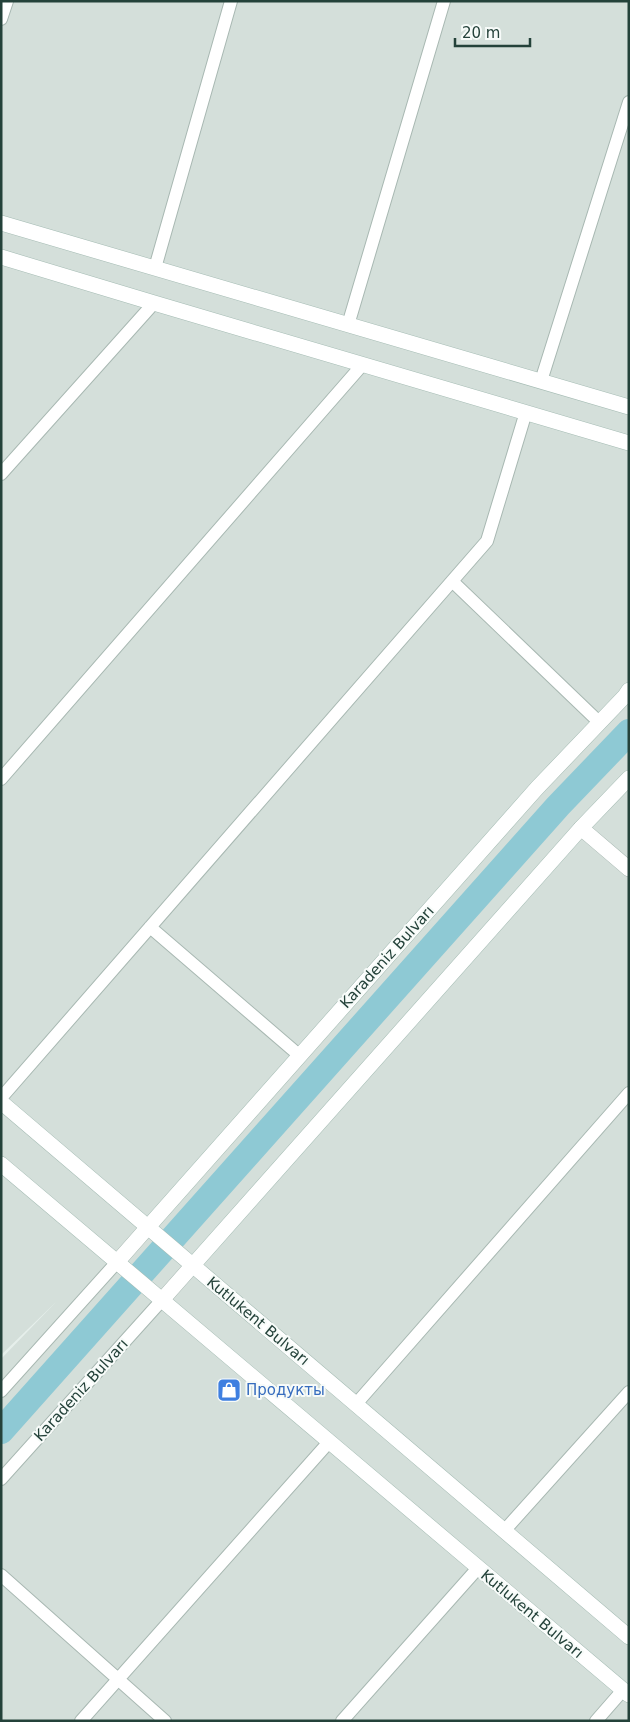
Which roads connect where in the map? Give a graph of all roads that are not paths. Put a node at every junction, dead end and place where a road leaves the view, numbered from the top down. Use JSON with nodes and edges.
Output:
{"nodes":[{"id":1,"x":7,"y":1,"type":"edge"},
{"id":2,"x":231,"y":1,"type":"edge"},
{"id":3,"x":444,"y":1,"type":"edge"},
{"id":4,"x":1,"y":19,"type":"edge"},
{"id":5,"x":629,"y":102,"type":"edge"},
{"id":6,"x":1,"y":223,"type":"edge"},
{"id":7,"x":1,"y":256,"type":"edge"},
{"id":8,"x":154,"y":268,"type":"junction"},
{"id":9,"x":154,"y":303,"type":"junction"},
{"id":10,"x":348,"y":325,"type":"junction"},
{"id":11,"x":364,"y":364,"type":"junction"},
{"id":12,"x":541,"y":381,"type":"junction"},
{"id":13,"x":629,"y":407,"type":"edge"},
{"id":14,"x":526,"y":412,"type":"junction"},
{"id":15,"x":629,"y":442,"type":"edge"},
{"id":16,"x":1,"y":474,"type":"edge"},
{"id":17,"x":452,"y":581,"type":"junction"},
{"id":18,"x":629,"y":690,"type":"edge"},
{"id":19,"x":600,"y":723,"type":"junction"},
{"id":20,"x":629,"y":778,"type":"edge"},
{"id":21,"x":1,"y":779,"type":"edge"},
{"id":22,"x":581,"y":828,"type":"junction"},
{"id":23,"x":629,"y":869,"type":"edge"},
{"id":24,"x":150,"y":927,"type":"junction"},
{"id":25,"x":300,"y":1056,"type":"junction"},
{"id":26,"x":629,"y":1092,"type":"edge"},
{"id":27,"x":1,"y":1098,"type":"edge"},
{"id":28,"x":1,"y":1102,"type":"edge"},
{"id":29,"x":1,"y":1164,"type":"edge"},
{"id":30,"x":148,"y":1227,"type":"junction"},
{"id":31,"x":118,"y":1261,"type":"junction"},
{"id":32,"x":193,"y":1266,"type":"junction"},
{"id":33,"x":162,"y":1300,"type":"junction"},
{"id":34,"x":1,"y":1391,"type":"edge"},
{"id":35,"x":629,"y":1392,"type":"edge"},
{"id":36,"x":356,"y":1404,"type":"junction"},
{"id":37,"x":329,"y":1442,"type":"junction"},
{"id":38,"x":1,"y":1479,"type":"edge"},
{"id":39,"x":504,"y":1531,"type":"junction"},
{"id":40,"x":478,"y":1568,"type":"junction"},
{"id":41,"x":1,"y":1575,"type":"edge"},
{"id":42,"x":629,"y":1637,"type":"edge"},
{"id":43,"x":118,"y":1679,"type":"junction"},
{"id":44,"x":626,"y":1693,"type":"edge"},
{"id":45,"x":81,"y":1721,"type":"edge"},
{"id":46,"x":165,"y":1721,"type":"edge"},
{"id":47,"x":342,"y":1721,"type":"edge"},
{"id":48,"x":596,"y":1721,"type":"edge"}],
"edges":[{"from":1,"to":4,"type":"lane"},
{"from":2,"to":8,"type":"lane"},
{"from":3,"to":10,"type":"lane"},
{"from":5,"to":12,"type":"lane"},
{"from":6,"to":8,"type":"street"},
{"from":7,"to":9,"type":"street"},
{"from":8,"to":10,"type":"street"},
{"from":9,"to":11,"type":"street"},
{"from":9,"to":16,"type":"lane"},
{"from":10,"to":12,"type":"street"},
{"from":11,"to":14,"type":"street"},
{"from":11,"to":21,"type":"lane"},
{"from":12,"to":13,"type":"street"},
{"from":14,"to":15,"type":"street"},
{"from":14,"to":17,"type":"lane"},
{"from":17,"to":19,"type":"lane"},
{"from":17,"to":24,"type":"lane"},
{"from":18,"to":19,"type":"street","name":"Karadeniz Bulvarı"},
{"from":19,"to":25,"type":"street","name":"Karadeniz Bulvarı"},
{"from":20,"to":22,"type":"street"},
{"from":22,"to":23,"type":"street"},
{"from":22,"to":32,"type":"street"},
{"from":24,"to":25,"type":"lane"},
{"from":24,"to":27,"type":"lane"},
{"from":25,"to":30,"type":"street","name":"Karadeniz Bulvarı"},
{"from":26,"to":36,"type":"lane"},
{"from":28,"to":30,"type":"street","name":"Kutlukent Bulvarı"},
{"from":29,"to":31,"type":"street","name":"Kutlukent Bulvarı"},
{"from":30,"to":31,"type":"street","name":"Karadeniz Bulvarı"},
{"from":30,"to":32,"type":"street","name":"Kutlukent Bulvarı"},
{"from":31,"to":33,"type":"street","name":"Kutlukent Bulvarı"},
{"from":31,"to":34,"type":"lane"},
{"from":32,"to":33,"type":"street"},
{"from":32,"to":36,"type":"street","name":"Kutlukent Bulvarı"},
{"from":33,"to":37,"type":"street","name":"Kutlukent Bulvarı"},
{"from":33,"to":38,"type":"lane","name":"Karadeniz Bulvarı"},
{"from":35,"to":39,"type":"lane"},
{"from":36,"to":39,"type":"street","name":"Kutlukent Bulvarı"},
{"from":37,"to":40,"type":"street","name":"Kutlukent Bulvarı"},
{"from":37,"to":43,"type":"lane"},
{"from":39,"to":42,"type":"street","name":"Kutlukent Bulvarı"},
{"from":40,"to":44,"type":"street","name":"Kutlukent Bulvarı"},
{"from":40,"to":47,"type":"lane"},
{"from":41,"to":43,"type":"lane"},
{"from":43,"to":45,"type":"lane"},
{"from":43,"to":46,"type":"lane"},
{"from":44,"to":48,"type":"lane"}]}
